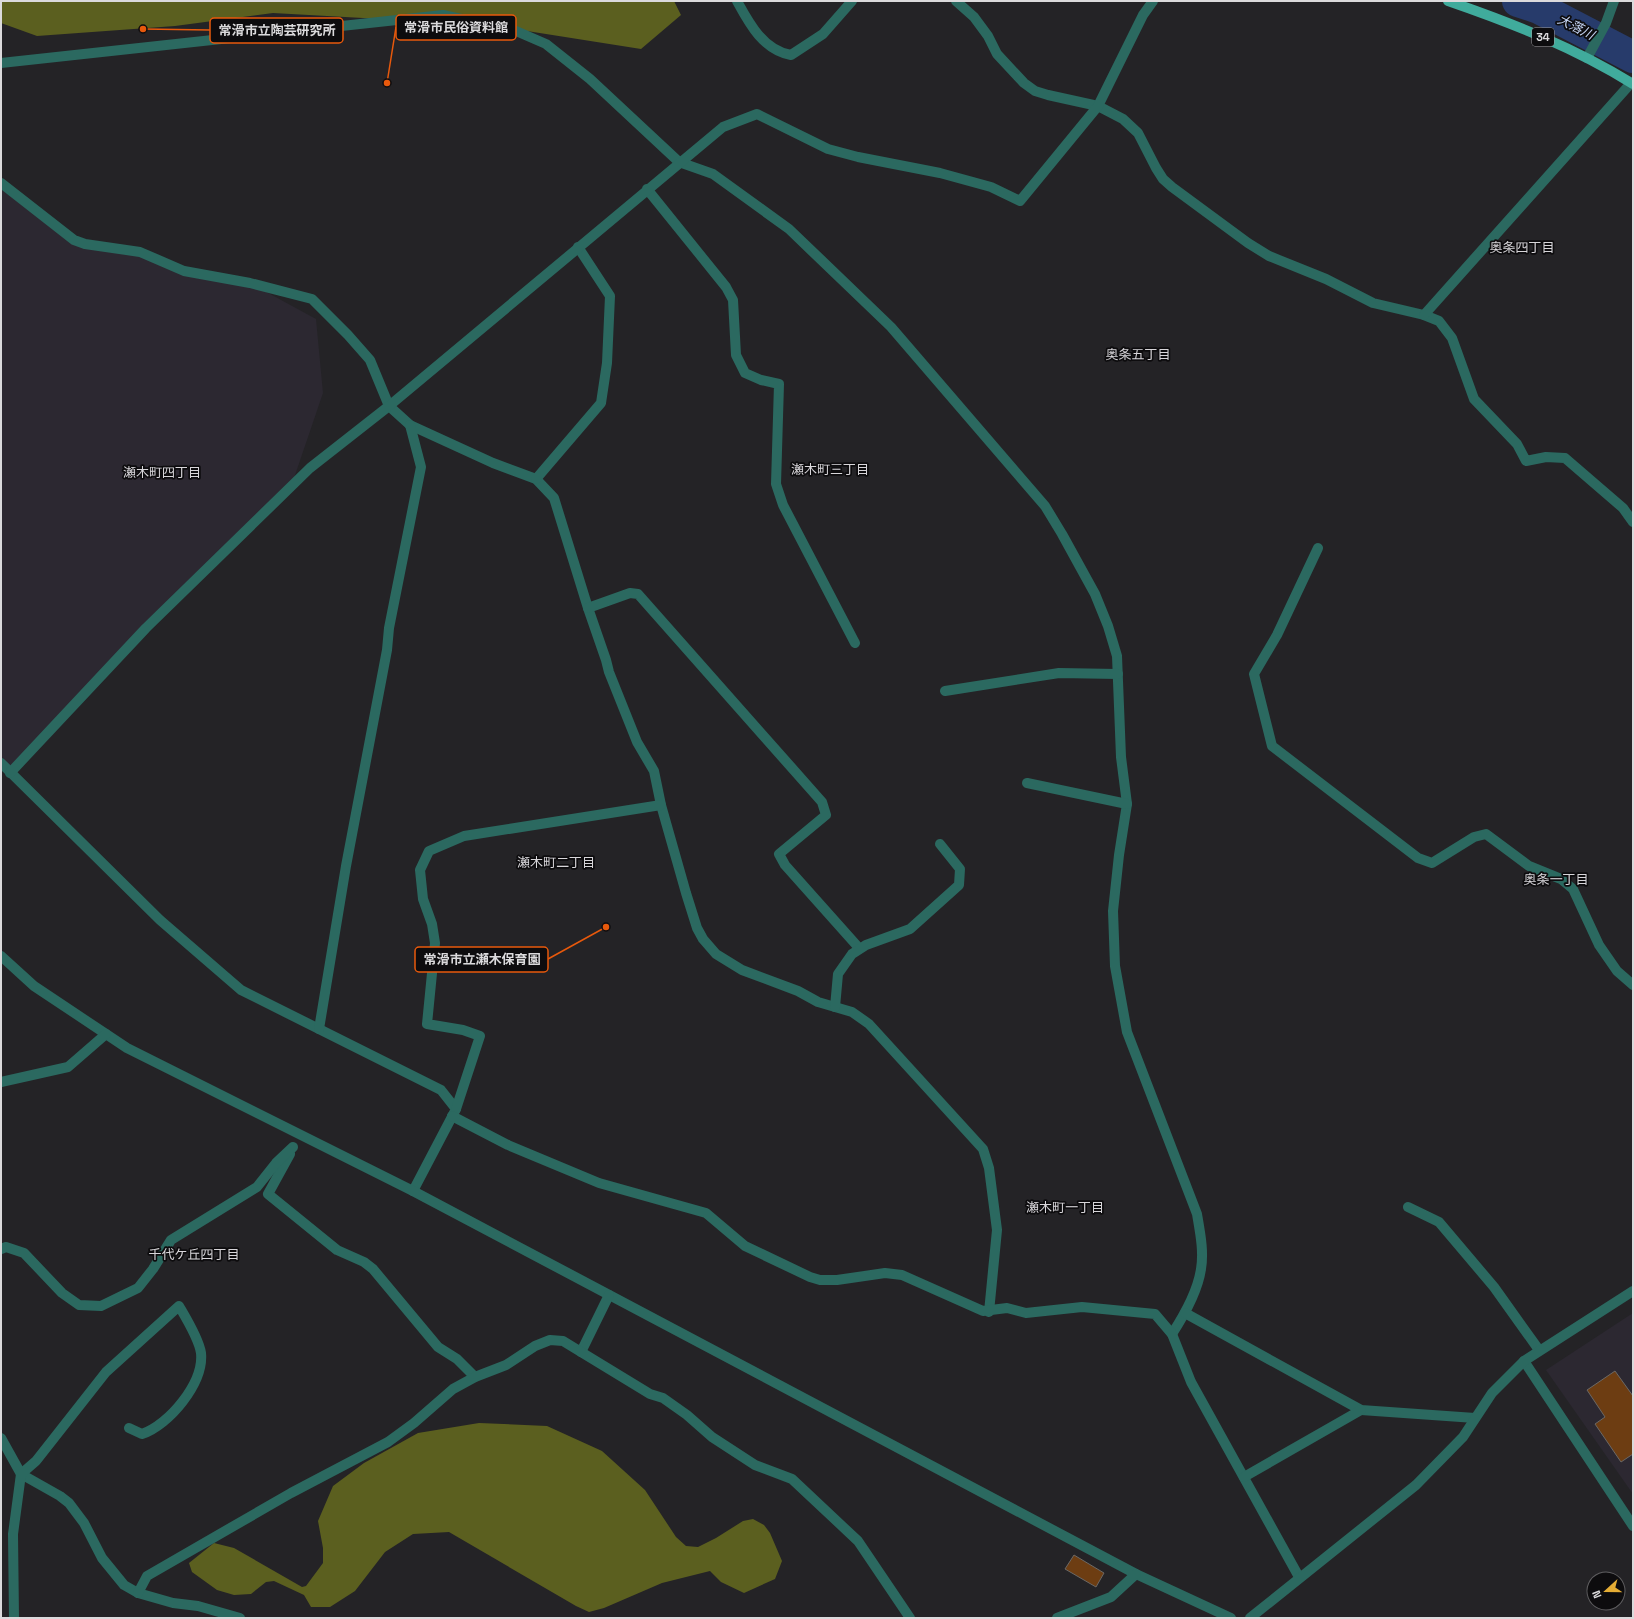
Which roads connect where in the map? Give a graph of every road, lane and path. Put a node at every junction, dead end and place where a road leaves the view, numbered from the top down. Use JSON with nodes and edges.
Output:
{"nodes":[{"id":1,"x":737,"y":1,"type":"edge"},
{"id":2,"x":852,"y":1,"type":"edge"},
{"id":3,"x":956,"y":1,"type":"edge"},
{"id":4,"x":1153,"y":1,"type":"edge"},
{"id":5,"x":1448,"y":1,"type":"edge"},
{"id":6,"x":1614,"y":1,"type":"edge"},
{"id":7,"x":1587,"y":58,"type":"junction"},
{"id":8,"x":1,"y":63,"type":"edge"},
{"id":9,"x":1632,"y":83,"type":"edge"},
{"id":10,"x":1098,"y":106,"type":"junction"},
{"id":11,"x":679,"y":162,"type":"junction"},
{"id":12,"x":1,"y":183,"type":"edge"},
{"id":13,"x":647,"y":189,"type":"junction"},
{"id":14,"x":578,"y":247,"type":"junction"},
{"id":15,"x":1424,"y":315,"type":"junction"},
{"id":16,"x":389,"y":406,"type":"junction"},
{"id":17,"x":410,"y":425,"type":"junction"},
{"id":18,"x":536,"y":479,"type":"junction"},
{"id":19,"x":1633,"y":522,"type":"edge"},
{"id":20,"x":1318,"y":548,"type":"dead end"},
{"id":21,"x":588,"y":608,"type":"junction"},
{"id":22,"x":855,"y":643,"type":"dead end"},
{"id":23,"x":1118,"y":674,"type":"junction"},
{"id":24,"x":945,"y":691,"type":"dead end"},
{"id":25,"x":1,"y":763,"type":"edge"},
{"id":26,"x":10,"y":773,"type":"junction"},
{"id":27,"x":1027,"y":783,"type":"dead end"},
{"id":28,"x":1127,"y":804,"type":"junction"},
{"id":29,"x":661,"y":805,"type":"junction"},
{"id":30,"x":940,"y":844,"type":"dead end"},
{"id":31,"x":859,"y":948,"type":"junction"},
{"id":32,"x":1,"y":956,"type":"edge"},
{"id":33,"x":1633,"y":984,"type":"edge"},
{"id":34,"x":835,"y":1007,"type":"junction"},
{"id":35,"x":319,"y":1029,"type":"junction"},
{"id":36,"x":106,"y":1034,"type":"junction"},
{"id":37,"x":1,"y":1082,"type":"edge"},
{"id":38,"x":454,"y":1113,"type":"junction"},
{"id":39,"x":299,"y":1136,"type":"junction"},
{"id":40,"x":293,"y":1147,"type":"junction"},
{"id":41,"x":413,"y":1191,"type":"junction"},
{"id":42,"x":1408,"y":1207,"type":"dead end"},
{"id":43,"x":1,"y":1249,"type":"edge"},
{"id":44,"x":1633,"y":1291,"type":"edge"},
{"id":45,"x":609,"y":1296,"type":"junction"},
{"id":46,"x":989,"y":1312,"type":"junction"},
{"id":47,"x":1185,"y":1313,"type":"junction"},
{"id":48,"x":1172,"y":1334,"type":"junction"},
{"id":49,"x":1539,"y":1350,"type":"junction"},
{"id":50,"x":581,"y":1352,"type":"junction"},
{"id":51,"x":1524,"y":1361,"type":"junction"},
{"id":52,"x":475,"y":1377,"type":"junction"},
{"id":53,"x":1361,"y":1410,"type":"junction"},
{"id":54,"x":1475,"y":1418,"type":"junction"},
{"id":55,"x":129,"y":1428,"type":"dead end"},
{"id":56,"x":1,"y":1438,"type":"edge"},
{"id":57,"x":22,"y":1474,"type":"junction"},
{"id":58,"x":1244,"y":1477,"type":"junction"},
{"id":59,"x":1633,"y":1526,"type":"edge"},
{"id":60,"x":1136,"y":1574,"type":"junction"},
{"id":61,"x":1299,"y":1577,"type":"junction"},
{"id":62,"x":138,"y":1593,"type":"junction"},
{"id":63,"x":14,"y":1618,"type":"edge"},
{"id":64,"x":240,"y":1618,"type":"edge"},
{"id":65,"x":910,"y":1618,"type":"edge"},
{"id":66,"x":1057,"y":1618,"type":"edge"},
{"id":67,"x":1232,"y":1618,"type":"edge"},
{"id":68,"x":1250,"y":1618,"type":"edge"}],
"edges":[{"from":1,"to":2,"type":"street"},
{"from":3,"to":10,"type":"street"},
{"from":4,"to":10,"type":"street"},
{"from":5,"to":7,"type":"main road","number":"34"},
{"from":6,"to":7,"type":"street"},
{"from":7,"to":9,"type":"main road","number":"34"},
{"from":8,"to":11,"type":"street"},
{"from":9,"to":15,"type":"street"},
{"from":10,"to":11,"type":"street"},
{"from":10,"to":15,"type":"street"},
{"from":11,"to":13,"type":"street"},
{"from":11,"to":23,"type":"street"},
{"from":12,"to":16,"type":"street"},
{"from":13,"to":14,"type":"street"},
{"from":13,"to":22,"type":"street"},
{"from":14,"to":16,"type":"street"},
{"from":14,"to":18,"type":"street"},
{"from":15,"to":19,"type":"street"},
{"from":16,"to":17,"type":"street"},
{"from":16,"to":26,"type":"street"},
{"from":17,"to":18,"type":"street"},
{"from":17,"to":35,"type":"street"},
{"from":18,"to":21,"type":"street"},
{"from":20,"to":33,"type":"street"},
{"from":21,"to":29,"type":"street"},
{"from":21,"to":31,"type":"street"},
{"from":23,"to":24,"type":"street"},
{"from":23,"to":28,"type":"street"},
{"from":25,"to":26,"type":"street"},
{"from":26,"to":35,"type":"street"},
{"from":27,"to":28,"type":"street"},
{"from":28,"to":47,"type":"street"},
{"from":29,"to":34,"type":"street"},
{"from":29,"to":38,"type":"street"},
{"from":30,"to":31,"type":"street"},
{"from":31,"to":34,"type":"street"},
{"from":32,"to":36,"type":"street"},
{"from":34,"to":46,"type":"street"},
{"from":35,"to":38,"type":"street"},
{"from":36,"to":37,"type":"street"},
{"from":36,"to":39,"type":"street"},
{"from":38,"to":41,"type":"street"},
{"from":38,"to":46,"type":"street"},
{"from":39,"to":40,"type":"street"},
{"from":39,"to":41,"type":"street"},
{"from":40,"to":43,"type":"street"},
{"from":40,"to":52,"type":"street"},
{"from":41,"to":45,"type":"street"},
{"from":42,"to":49,"type":"street"},
{"from":44,"to":49,"type":"street"},
{"from":45,"to":50,"type":"street"},
{"from":45,"to":60,"type":"street"},
{"from":46,"to":48,"type":"street"},
{"from":47,"to":48,"type":"street"},
{"from":47,"to":53,"type":"street"},
{"from":48,"to":58,"type":"street"},
{"from":49,"to":51,"type":"street"},
{"from":50,"to":52,"type":"street"},
{"from":50,"to":65,"type":"street"},
{"from":51,"to":54,"type":"street"},
{"from":51,"to":59,"type":"street"},
{"from":52,"to":62,"type":"street"},
{"from":53,"to":54,"type":"street"},
{"from":53,"to":58,"type":"street"},
{"from":54,"to":61,"type":"street"},
{"from":55,"to":57,"type":"street"},
{"from":56,"to":57,"type":"street"},
{"from":57,"to":62,"type":"street"},
{"from":57,"to":63,"type":"street"},
{"from":58,"to":61,"type":"street"},
{"from":60,"to":66,"type":"street"},
{"from":60,"to":67,"type":"street"},
{"from":61,"to":68,"type":"street"},
{"from":62,"to":64,"type":"street"}]}
